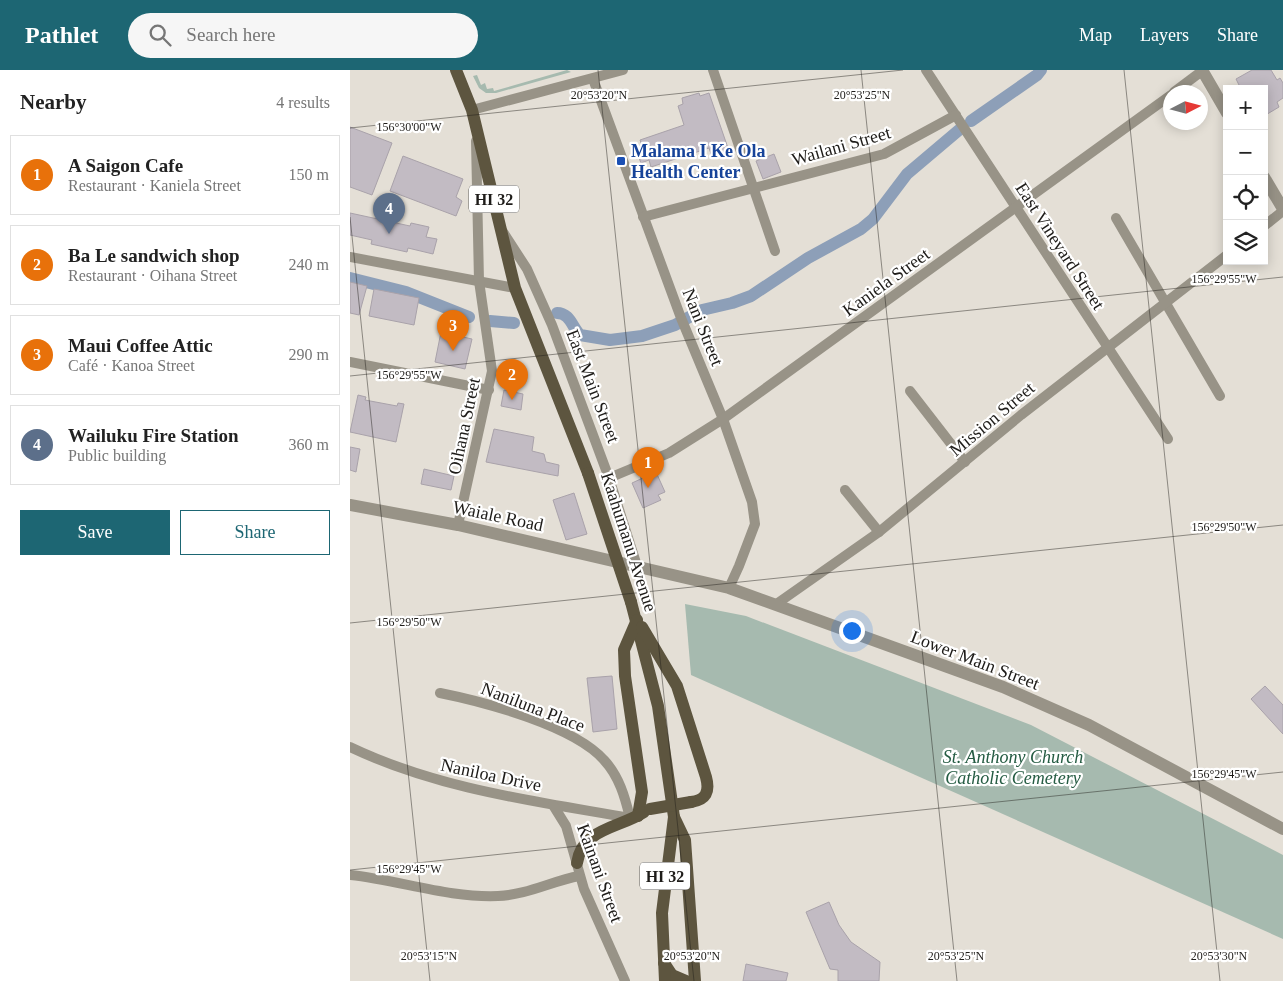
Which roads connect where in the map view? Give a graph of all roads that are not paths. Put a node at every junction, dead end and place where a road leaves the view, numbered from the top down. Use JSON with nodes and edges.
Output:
{"nodes":[{"id":1,"x":456,"y":70,"type":"edge"},
{"id":2,"x":623,"y":70,"type":"edge"},
{"id":3,"x":713,"y":70,"type":"edge"},
{"id":4,"x":926,"y":70,"type":"edge"},
{"id":5,"x":1202,"y":71,"type":"edge"},
{"id":6,"x":593,"y":79,"type":"junction"},
{"id":7,"x":1184,"y":85,"type":"edge"},
{"id":8,"x":1163,"y":101,"type":"edge"},
{"id":9,"x":1223,"y":106,"type":"edge"},
{"id":10,"x":472,"y":110,"type":"junction"},
{"id":11,"x":956,"y":115,"type":"junction"},
{"id":12,"x":476,"y":125,"type":"junction"},
{"id":13,"x":1268,"y":184,"type":"edge"},
{"id":14,"x":752,"y":188,"type":"junction"},
{"id":15,"x":1016,"y":208,"type":"junction"},
{"id":16,"x":1283,"y":210,"type":"edge"},
{"id":17,"x":643,"y":217,"type":"junction"},
{"id":18,"x":1116,"y":218,"type":"dead end"},
{"id":19,"x":1268,"y":223,"type":"edge"},
{"id":20,"x":500,"y":226,"type":"junction"},
{"id":21,"x":775,"y":251,"type":"dead end"},
{"id":22,"x":350,"y":257,"type":"edge"},
{"id":23,"x":1223,"y":257,"type":"edge"},
{"id":24,"x":479,"y":281,"type":"junction"},
{"id":25,"x":515,"y":288,"type":"junction"},
{"id":26,"x":1166,"y":301,"type":"junction"},
{"id":27,"x":1106,"y":347,"type":"junction"},
{"id":28,"x":350,"y":362,"type":"edge"},
{"id":29,"x":489,"y":390,"type":"junction"},
{"id":30,"x":910,"y":392,"type":"dead end"},
{"id":31,"x":1220,"y":396,"type":"dead end"},
{"id":32,"x":723,"y":419,"type":"junction"},
{"id":33,"x":1168,"y":439,"type":"dead end"},
{"id":34,"x":965,"y":462,"type":"junction"},
{"id":35,"x":609,"y":478,"type":"junction"},
{"id":36,"x":845,"y":490,"type":"dead end"},
{"id":37,"x":350,"y":505,"type":"edge"},
{"id":38,"x":458,"y":525,"type":"junction"},
{"id":39,"x":879,"y":532,"type":"junction"},
{"id":40,"x":637,"y":566,"type":"junction"},
{"id":41,"x":729,"y":588,"type":"junction"},
{"id":42,"x":775,"y":605,"type":"junction"},
{"id":43,"x":637,"y":620,"type":"junction"},
{"id":44,"x":440,"y":692,"type":"dead end"},
{"id":45,"x":350,"y":747,"type":"edge"},
{"id":46,"x":553,"y":805,"type":"junction"},
{"id":47,"x":674,"y":816,"type":"junction"},
{"id":48,"x":634,"y":817,"type":"junction"},
{"id":49,"x":1283,"y":829,"type":"edge"},
{"id":50,"x":578,"y":870,"type":"junction"},
{"id":51,"x":350,"y":875,"type":"edge"},
{"id":52,"x":663,"y":960,"type":"junction"},
{"id":53,"x":625,"y":981,"type":"edge"},
{"id":54,"x":665,"y":981,"type":"edge"},
{"id":55,"x":686,"y":981,"type":"edge"},
{"id":56,"x":695,"y":981,"type":"edge"}],
"edges":[{"from":1,"to":10,"type":"main road","name":"East Main Street","number":"HI 32"},
{"from":2,"to":6,"type":"street"},
{"from":3,"to":14,"type":"street"},
{"from":4,"to":11,"type":"street","name":"East Vineyard Street"},
{"from":5,"to":7,"type":"street","name":"Kaniela Street"},
{"from":5,"to":9,"type":"street"},
{"from":6,"to":10,"type":"street"},
{"from":6,"to":17,"type":"street","name":"Nani Street"},
{"from":8,"to":15,"type":"street","name":"Kaniela Street"},
{"from":10,"to":12,"type":"main road","name":"East Main Street","number":"HI 32"},
{"from":11,"to":14,"type":"street","name":"Wailani Street"},
{"from":11,"to":15,"type":"street","name":"East Vineyard Street"},
{"from":12,"to":20,"type":"main road","name":"East Main Street","number":"HI 32"},
{"from":12,"to":24,"type":"street","name":"Oihana Street"},
{"from":13,"to":16,"type":"street"},
{"from":14,"to":17,"type":"street","name":"Wailani Street"},
{"from":14,"to":21,"type":"street"},
{"from":15,"to":27,"type":"street","name":"East Vineyard Street"},
{"from":15,"to":32,"type":"street","name":"Kaniela Street"},
{"from":16,"to":19,"type":"street"},
{"from":17,"to":32,"type":"street","name":"Nani Street"},
{"from":18,"to":26,"type":"street"},
{"from":20,"to":25,"type":"main road","name":"East Main Street","number":"HI 32"},
{"from":20,"to":35,"type":"street","name":"East Main Street"},
{"from":22,"to":24,"type":"street"},
{"from":23,"to":26,"type":"street","name":"Mission Street"},
{"from":24,"to":25,"type":"street"},
{"from":24,"to":29,"type":"street","name":"Oihana Street"},
{"from":25,"to":43,"type":"main road","name":"Kaahumanu Avenue","number":"HI 32","bridge":true},
{"from":26,"to":27,"type":"street","name":"Mission Street"},
{"from":26,"to":31,"type":"street"},
{"from":27,"to":33,"type":"street","name":"East Vineyard Street"},
{"from":27,"to":34,"type":"street","name":"Mission Street"},
{"from":28,"to":29,"type":"street"},
{"from":29,"to":38,"type":"street","name":"Oihana Street"},
{"from":30,"to":34,"type":"street"},
{"from":32,"to":35,"type":"street","name":"Kaniela Street"},
{"from":32,"to":41,"type":"street","name":"Nani Street"},
{"from":34,"to":39,"type":"street","name":"Mission Street"},
{"from":35,"to":40,"type":"street","name":"East Main Street"},
{"from":36,"to":39,"type":"street"},
{"from":37,"to":38,"type":"street","name":"Waiale Road"},
{"from":38,"to":40,"type":"street","name":"Waiale Road"},
{"from":39,"to":42,"type":"street","name":"Mission Street"},
{"from":40,"to":41,"type":"street","name":"Lower Main Street"},
{"from":41,"to":42,"type":"street","name":"Lower Main Street"},
{"from":42,"to":49,"type":"street","name":"Lower Main Street"},
{"from":43,"to":47,"type":"main road","name":"Kaahumanu Avenue","number":"HI 32"},
{"from":43,"to":48,"type":"main road"},
{"from":43,"to":48,"type":"main road","bridge":true},
{"from":44,"to":48,"type":"street","name":"Naniluna Place"},
{"from":45,"to":46,"type":"street","name":"Naniloa Drive"},
{"from":46,"to":48,"type":"street","name":"Naniloa Drive"},
{"from":46,"to":50,"type":"street","name":"Kainani Street"},
{"from":47,"to":52,"type":"main road","name":"Kaahumanu Avenue","number":"HI 32"},
{"from":47,"to":56,"type":"main road","name":"Kaahumanu Avenue","number":"HI 32"},
{"from":48,"to":50,"type":"main road"},
{"from":50,"to":51,"type":"street"},
{"from":50,"to":53,"type":"street","name":"Kainani Street"},
{"from":52,"to":54,"type":"main road","name":"Kaahumanu Avenue","number":"HI 32"},
{"from":52,"to":55,"type":"main road"}]}
